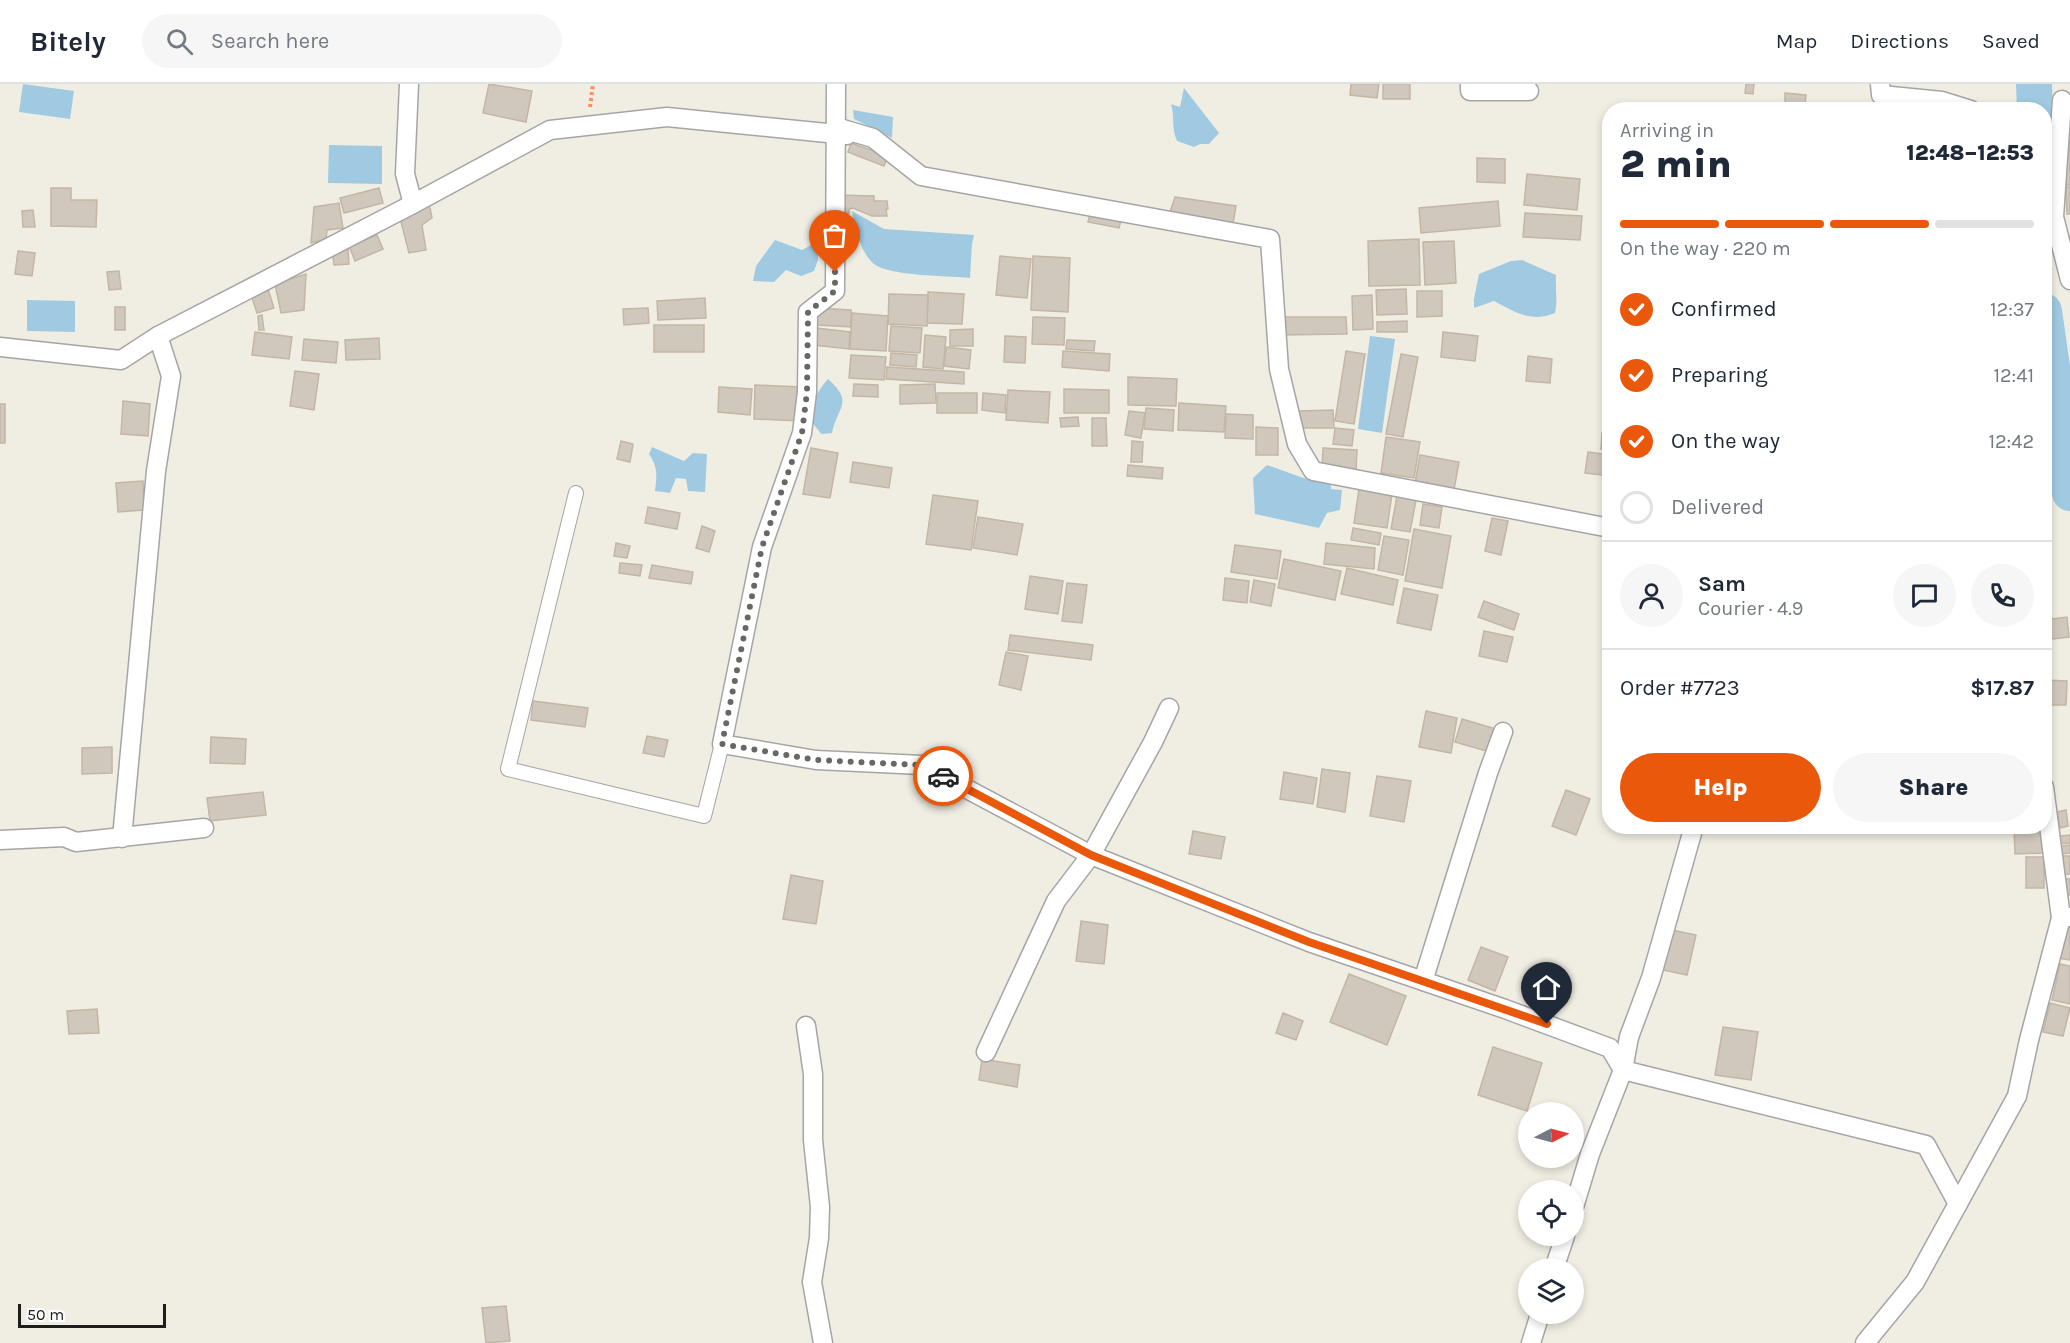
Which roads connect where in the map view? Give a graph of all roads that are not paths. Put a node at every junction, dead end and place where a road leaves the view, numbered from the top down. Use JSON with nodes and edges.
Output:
{"nodes":[{"id":1,"x":409,"y":84,"type":"edge"},
{"id":2,"x":836,"y":84,"type":"edge"},
{"id":3,"x":1470,"y":84,"type":"edge"},
{"id":4,"x":1880,"y":84,"type":"edge"},
{"id":5,"x":1529,"y":91,"type":"dead end"},
{"id":6,"x":2062,"y":100,"type":"dead end"},
{"id":7,"x":1945,"y":102,"type":"edge"},
{"id":8,"x":836,"y":131,"type":"junction"},
{"id":9,"x":413,"y":204,"type":"junction"},
{"id":10,"x":2070,"y":280,"type":"edge"},
{"id":11,"x":158,"y":336,"type":"junction"},
{"id":12,"x":0,"y":347,"type":"edge"},
{"id":13,"x":576,"y":493,"type":"dead end"},
{"id":14,"x":1602,"y":526,"type":"edge"},
{"id":15,"x":1169,"y":708,"type":"dead end"},
{"id":16,"x":1503,"y":732,"type":"dead end"},
{"id":17,"x":722,"y":744,"type":"junction"},
{"id":18,"x":204,"y":828,"type":"dead end"},
{"id":19,"x":1692,"y":834,"type":"edge"},
{"id":20,"x":2052,"y":834,"type":"edge"},
{"id":21,"x":122,"y":838,"type":"junction"},
{"id":22,"x":0,"y":840,"type":"edge"},
{"id":23,"x":1091,"y":855,"type":"junction"},
{"id":24,"x":2065,"y":917,"type":"edge"},
{"id":25,"x":1423,"y":981,"type":"junction"},
{"id":26,"x":807,"y":1026,"type":"dead end"},
{"id":27,"x":986,"y":1052,"type":"dead end"},
{"id":28,"x":1623,"y":1070,"type":"junction"},
{"id":29,"x":1582,"y":1180,"type":"edge"},
{"id":30,"x":1958,"y":1204,"type":"junction"},
{"id":31,"x":1537,"y":1324,"type":"edge"},
{"id":32,"x":823,"y":1343,"type":"edge"},
{"id":33,"x":1531,"y":1343,"type":"edge"},
{"id":34,"x":1865,"y":1343,"type":"edge"}],
"edges":[{"from":1,"to":9,"type":"street"},
{"from":2,"to":8,"type":"street"},
{"from":3,"to":5,"type":"street"},
{"from":4,"to":7,"type":"street"},
{"from":6,"to":10,"type":"street"},
{"from":8,"to":9,"type":"street"},
{"from":8,"to":14,"type":"street"},
{"from":8,"to":17,"type":"street"},
{"from":9,"to":11,"type":"street"},
{"from":11,"to":12,"type":"street"},
{"from":11,"to":21,"type":"street"},
{"from":13,"to":17,"type":"street"},
{"from":15,"to":23,"type":"street"},
{"from":16,"to":25,"type":"street"},
{"from":17,"to":23,"type":"street"},
{"from":18,"to":21,"type":"street"},
{"from":19,"to":28,"type":"street"},
{"from":20,"to":24,"type":"street"},
{"from":21,"to":22,"type":"street"},
{"from":23,"to":25,"type":"street"},
{"from":23,"to":27,"type":"street"},
{"from":24,"to":30,"type":"street"},
{"from":25,"to":28,"type":"street"},
{"from":26,"to":32,"type":"street"},
{"from":28,"to":29,"type":"street"},
{"from":28,"to":30,"type":"street"},
{"from":30,"to":34,"type":"street"},
{"from":31,"to":33,"type":"street"}]}
